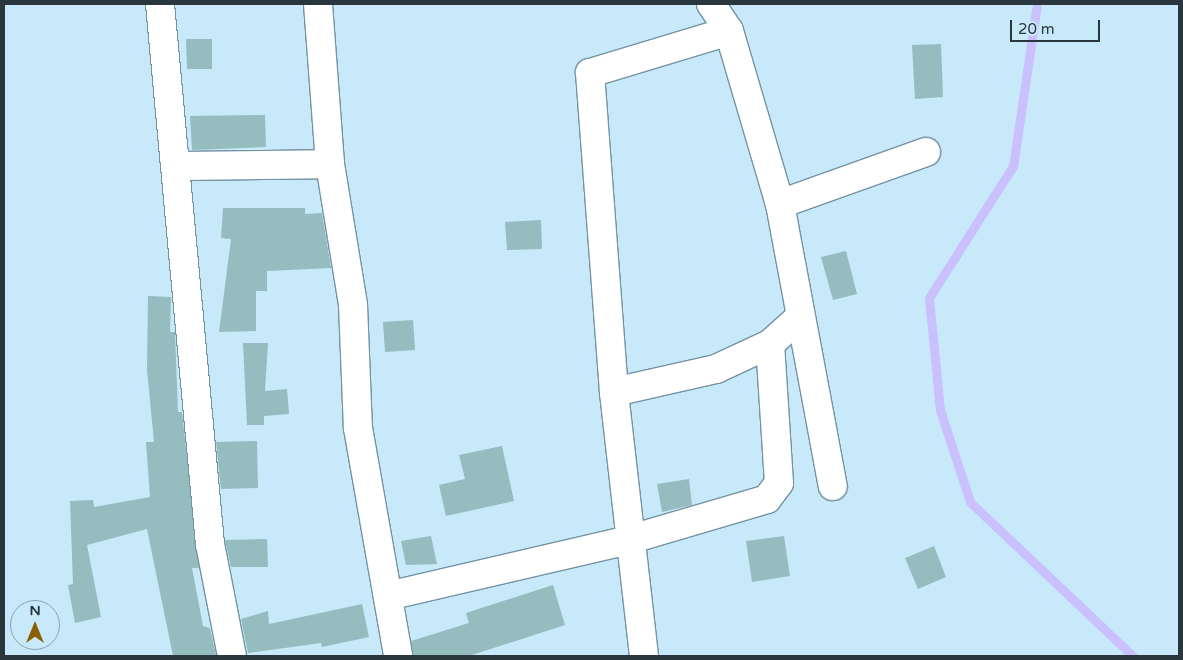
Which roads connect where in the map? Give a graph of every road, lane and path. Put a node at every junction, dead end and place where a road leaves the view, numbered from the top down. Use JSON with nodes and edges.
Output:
{"nodes":[{"id":1,"x":160,"y":4,"type":"edge"},
{"id":2,"x":318,"y":4,"type":"edge"},
{"id":3,"x":711,"y":4,"type":"edge"},
{"id":4,"x":729,"y":31,"type":"junction"},
{"id":5,"x":926,"y":152,"type":"dead end"},
{"id":6,"x":330,"y":164,"type":"junction"},
{"id":7,"x":176,"y":166,"type":"junction"},
{"id":8,"x":780,"y":204,"type":"junction"},
{"id":9,"x":799,"y":318,"type":"junction"},
{"id":10,"x":770,"y":344,"type":"junction"},
{"id":11,"x":614,"y":392,"type":"junction"},
{"id":12,"x":833,"y":486,"type":"dead end"},
{"id":13,"x":628,"y":540,"type":"junction"},
{"id":14,"x":388,"y":596,"type":"junction"},
{"id":15,"x":232,"y":656,"type":"edge"},
{"id":16,"x":398,"y":656,"type":"edge"},
{"id":17,"x":644,"y":656,"type":"edge"}],
"edges":[{"from":1,"to":7,"type":"street"},
{"from":2,"to":6,"type":"street"},
{"from":3,"to":4,"type":"street"},
{"from":4,"to":8,"type":"street"},
{"from":4,"to":11,"type":"street"},
{"from":5,"to":8,"type":"street"},
{"from":6,"to":7,"type":"street"},
{"from":6,"to":14,"type":"street"},
{"from":7,"to":15,"type":"street"},
{"from":8,"to":9,"type":"street"},
{"from":9,"to":10,"type":"street"},
{"from":9,"to":12,"type":"street"},
{"from":10,"to":11,"type":"street"},
{"from":10,"to":13,"type":"street"},
{"from":11,"to":13,"type":"street"},
{"from":13,"to":14,"type":"street"},
{"from":13,"to":17,"type":"street"},
{"from":14,"to":16,"type":"street"}]}
